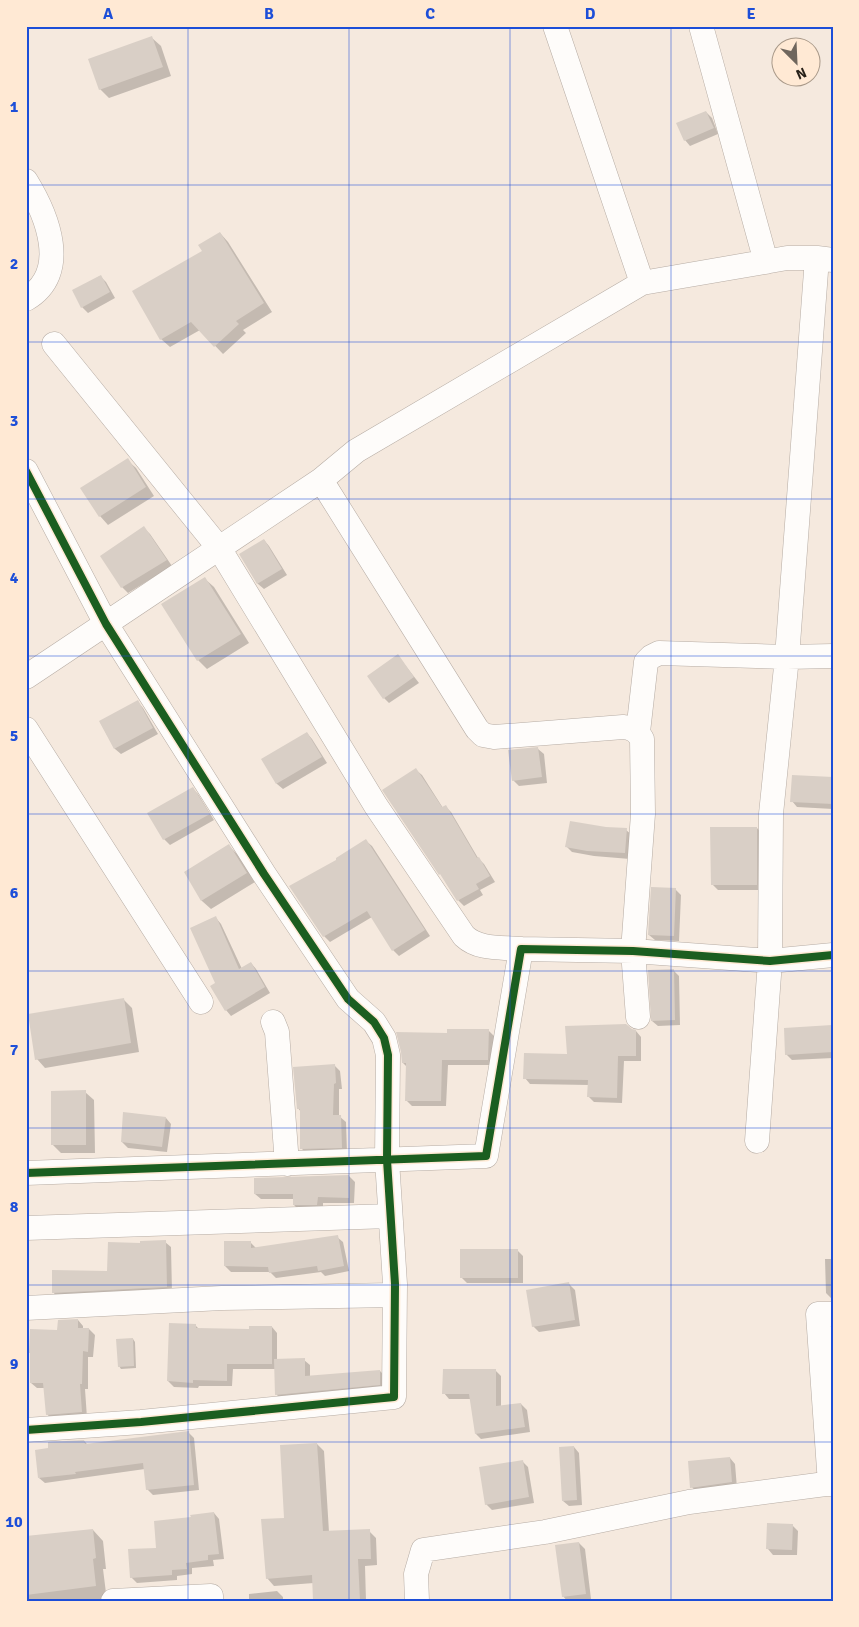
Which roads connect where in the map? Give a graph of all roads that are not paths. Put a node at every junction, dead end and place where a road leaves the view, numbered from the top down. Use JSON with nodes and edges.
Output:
{"nodes":[{"id":1,"x":555,"y":26,"type":"edge"},
{"id":2,"x":701,"y":26,"type":"edge"},
{"id":3,"x":26,"y":181,"type":"edge"},
{"id":4,"x":825,"y":259,"type":"edge"},
{"id":5,"x":766,"y":262,"type":"junction"},
{"id":6,"x":642,"y":283,"type":"junction"},
{"id":7,"x":26,"y":299,"type":"edge"},
{"id":8,"x":54,"y":344,"type":"dead end"},
{"id":9,"x":26,"y":471,"type":"edge"},
{"id":10,"x":321,"y":480,"type":"junction"},
{"id":11,"x":219,"y":548,"type":"junction"},
{"id":12,"x":106,"y":624,"type":"junction"},
{"id":13,"x":833,"y":656,"type":"edge"},
{"id":14,"x":787,"y":657,"type":"junction"},
{"id":15,"x":26,"y":677,"type":"edge"},
{"id":16,"x":26,"y":729,"type":"edge"},
{"id":17,"x":638,"y":732,"type":"junction"},
{"id":18,"x":521,"y":949,"type":"junction"},
{"id":19,"x":633,"y":951,"type":"junction"},
{"id":20,"x":833,"y":955,"type":"edge"},
{"id":21,"x":770,"y":961,"type":"junction"},
{"id":22,"x":201,"y":1002,"type":"dead end"},
{"id":23,"x":638,"y":1017,"type":"dead end"},
{"id":24,"x":272,"y":1022,"type":"dead end"},
{"id":25,"x":757,"y":1141,"type":"dead end"},
{"id":26,"x":387,"y":1160,"type":"junction"},
{"id":27,"x":287,"y":1164,"type":"junction"},
{"id":28,"x":26,"y":1173,"type":"edge"},
{"id":29,"x":390,"y":1216,"type":"junction"},
{"id":30,"x":26,"y":1228,"type":"edge"},
{"id":31,"x":394,"y":1295,"type":"junction"},
{"id":32,"x":26,"y":1308,"type":"edge"},
{"id":33,"x":833,"y":1314,"type":"edge"},
{"id":34,"x":26,"y":1430,"type":"edge"},
{"id":35,"x":832,"y":1484,"type":"edge"},
{"id":36,"x":113,"y":1601,"type":"edge"},
{"id":37,"x":211,"y":1601,"type":"edge"},
{"id":38,"x":417,"y":1601,"type":"edge"}],
"edges":[{"from":1,"to":6,"type":"street"},
{"from":2,"to":5,"type":"street"},
{"from":3,"to":7,"type":"street"},
{"from":4,"to":5,"type":"street"},
{"from":4,"to":14,"type":"street"},
{"from":5,"to":6,"type":"street"},
{"from":6,"to":10,"type":"street"},
{"from":8,"to":11,"type":"street"},
{"from":9,"to":12,"type":"street"},
{"from":10,"to":11,"type":"street"},
{"from":10,"to":17,"type":"street"},
{"from":11,"to":12,"type":"street"},
{"from":11,"to":18,"type":"street"},
{"from":12,"to":15,"type":"street"},
{"from":12,"to":26,"type":"street"},
{"from":13,"to":14,"type":"street"},
{"from":14,"to":17,"type":"street"},
{"from":14,"to":21,"type":"street"},
{"from":16,"to":22,"type":"street"},
{"from":17,"to":19,"type":"street"},
{"from":18,"to":19,"type":"street"},
{"from":18,"to":26,"type":"street"},
{"from":19,"to":21,"type":"street"},
{"from":19,"to":23,"type":"street"},
{"from":20,"to":21,"type":"street"},
{"from":21,"to":25,"type":"street"},
{"from":24,"to":27,"type":"street"},
{"from":26,"to":27,"type":"street"},
{"from":26,"to":29,"type":"street"},
{"from":27,"to":28,"type":"street"},
{"from":29,"to":30,"type":"street"},
{"from":29,"to":31,"type":"street"},
{"from":31,"to":32,"type":"street"},
{"from":31,"to":34,"type":"street"},
{"from":33,"to":35,"type":"street"},
{"from":35,"to":38,"type":"street"},
{"from":36,"to":37,"type":"street"}]}
